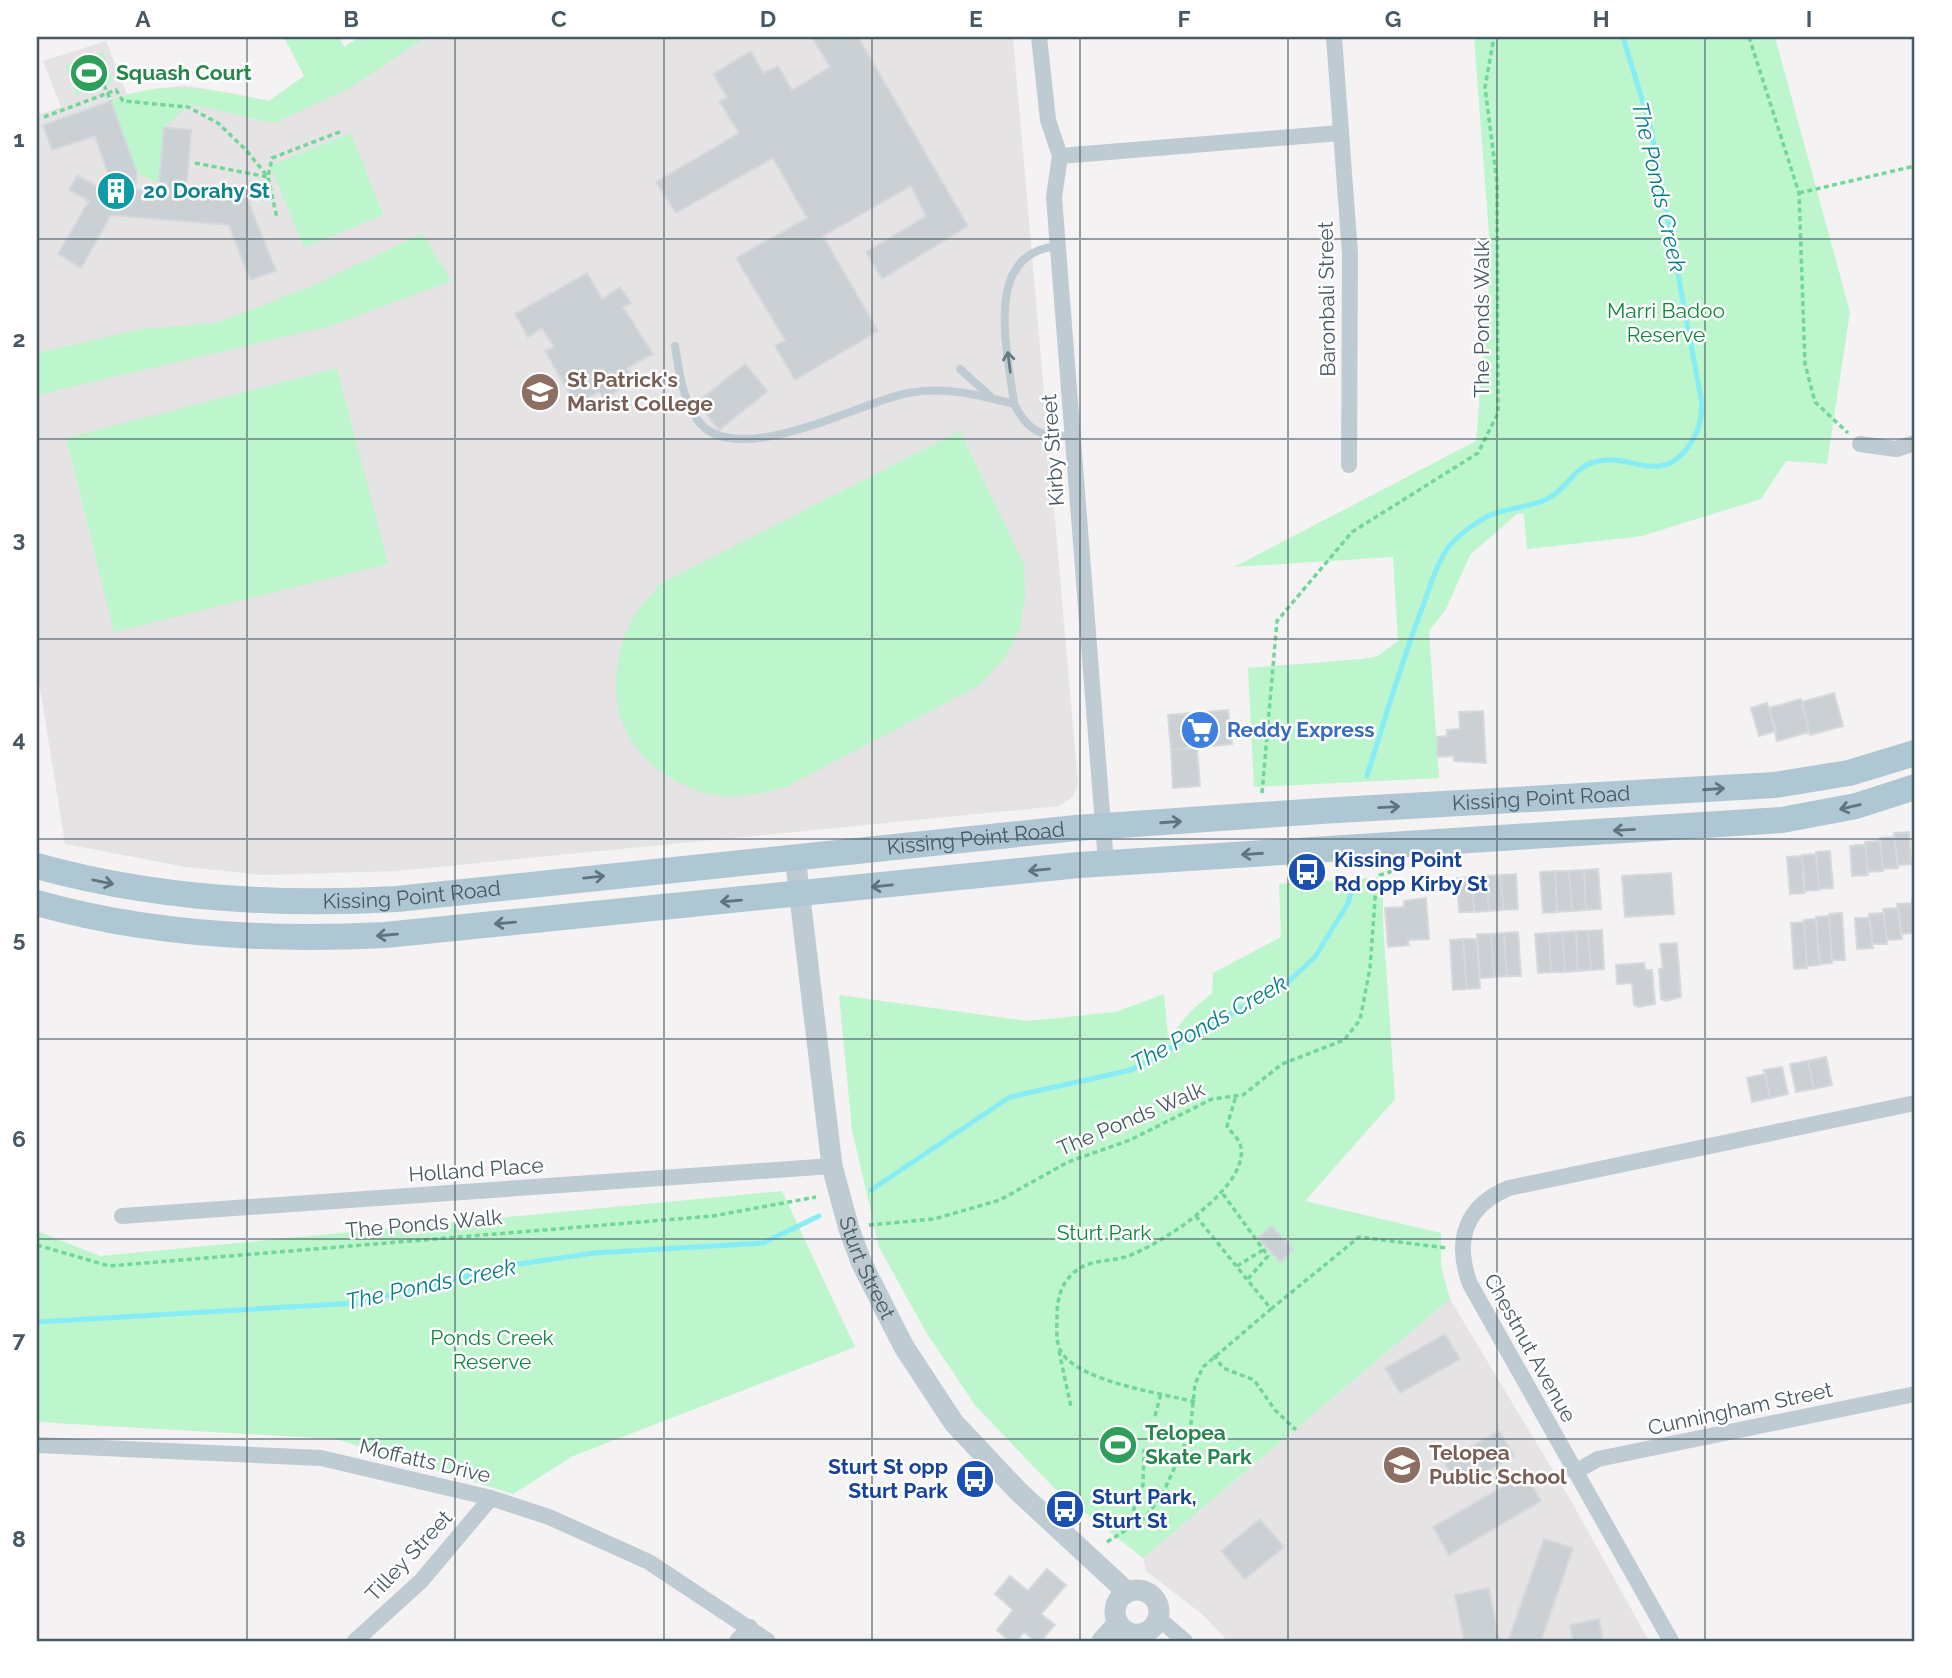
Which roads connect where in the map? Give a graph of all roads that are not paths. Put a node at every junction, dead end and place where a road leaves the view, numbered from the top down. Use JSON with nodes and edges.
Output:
{"nodes":[{"id":1,"x":1039,"y":37,"type":"edge"},
{"id":2,"x":1334,"y":37,"type":"edge"},
{"id":3,"x":1340,"y":133,"type":"junction"},
{"id":4,"x":1060,"y":156,"type":"junction"},
{"id":5,"x":1059,"y":246,"type":"junction"},
{"id":6,"x":675,"y":346,"type":"dead end"},
{"id":7,"x":960,"y":369,"type":"dead end"},
{"id":8,"x":992,"y":398,"type":"junction"},
{"id":9,"x":1014,"y":404,"type":"junction"},
{"id":10,"x":1073,"y":436,"type":"junction"},
{"id":11,"x":1915,"y":443,"type":"edge"},
{"id":12,"x":1860,"y":444,"type":"road end"},
{"id":13,"x":1349,"y":465,"type":"dead end"},
{"id":14,"x":1915,"y":753,"type":"edge"},
{"id":15,"x":1915,"y":788,"type":"edge"},
{"id":16,"x":1103,"y":827,"type":"junction"},
{"id":17,"x":795,"y":856,"type":"junction"},
{"id":18,"x":1107,"y":863,"type":"junction"},
{"id":19,"x":37,"y":866,"type":"edge"},
{"id":20,"x":799,"y":895,"type":"junction"},
{"id":21,"x":37,"y":903,"type":"edge"},
{"id":22,"x":1915,"y":1103,"type":"edge"},
{"id":23,"x":832,"y":1166,"type":"junction"},
{"id":24,"x":122,"y":1216,"type":"dead end"},
{"id":25,"x":1915,"y":1394,"type":"edge"},
{"id":26,"x":37,"y":1445,"type":"edge"},
{"id":27,"x":1575,"y":1472,"type":"junction"},
{"id":28,"x":491,"y":1498,"type":"junction"},
{"id":29,"x":1127,"y":1592,"type":"junction"},
{"id":30,"x":1158,"y":1618,"type":"junction"},
{"id":31,"x":1118,"y":1623,"type":"junction"},
{"id":32,"x":750,"y":1627,"type":"junction"},
{"id":33,"x":355,"y":1641,"type":"edge"},
{"id":34,"x":737,"y":1641,"type":"edge"},
{"id":35,"x":768,"y":1641,"type":"edge"},
{"id":36,"x":1102,"y":1641,"type":"edge"},
{"id":37,"x":1184,"y":1641,"type":"edge"},
{"id":38,"x":1671,"y":1641,"type":"edge"}],
"edges":[{"from":1,"to":4,"type":"street","name":"Kirby Street"},
{"from":2,"to":3,"type":"street","name":"Baronbali Street"},
{"from":3,"to":4,"type":"street"},
{"from":3,"to":13,"type":"street","name":"Baronbali Street"},
{"from":4,"to":5,"type":"street","name":"Kirby Street"},
{"from":9,"to":5,"type":"lane","one_way":true},
{"from":5,"to":10,"type":"street","name":"Kirby Street"},
{"from":6,"to":8,"type":"lane"},
{"from":7,"to":8,"type":"lane"},
{"from":8,"to":9,"type":"lane"},
{"from":9,"to":10,"type":"lane"},
{"from":10,"to":16,"type":"street","name":"Kirby Street"},
{"from":11,"to":12,"type":"street"},
{"from":16,"to":14,"type":"main road","name":"Kissing Point Road","one_way":true},
{"from":15,"to":18,"type":"main road","name":"Kissing Point Road","one_way":true},
{"from":16,"to":17,"type":"main road","name":"Kissing Point Road"},
{"from":16,"to":18,"type":"street","name":"Kirby Street"},
{"from":19,"to":17,"type":"main road","name":"Kissing Point Road","one_way":true},
{"from":17,"to":20,"type":"street","name":"Sturt Street"},
{"from":18,"to":20,"type":"main road","name":"Kissing Point Road","one_way":true},
{"from":20,"to":21,"type":"main road","name":"Kissing Point Road","one_way":true},
{"from":20,"to":23,"type":"street","name":"Sturt Street"},
{"from":22,"to":27,"type":"street","name":"Chestnut Avenue"},
{"from":23,"to":24,"type":"street","name":"Holland Place"},
{"from":23,"to":29,"type":"street","name":"Sturt Street"},
{"from":25,"to":27,"type":"street","name":"Cunningham Street"},
{"from":26,"to":28,"type":"street","name":"Moffatts Drive"},
{"from":27,"to":38,"type":"street","name":"Chestnut Avenue"},
{"from":28,"to":32,"type":"street","name":"Moffatts Drive"},
{"from":28,"to":33,"type":"street","name":"Tilley Street"},
{"from":29,"to":30,"type":"street"},
{"from":29,"to":31,"type":"street"},
{"from":30,"to":31,"type":"street"},
{"from":30,"to":37,"type":"street"},
{"from":31,"to":36,"type":"street"},
{"from":32,"to":34,"type":"street"},
{"from":32,"to":35,"type":"street","name":"Moffatts Drive"}]}
